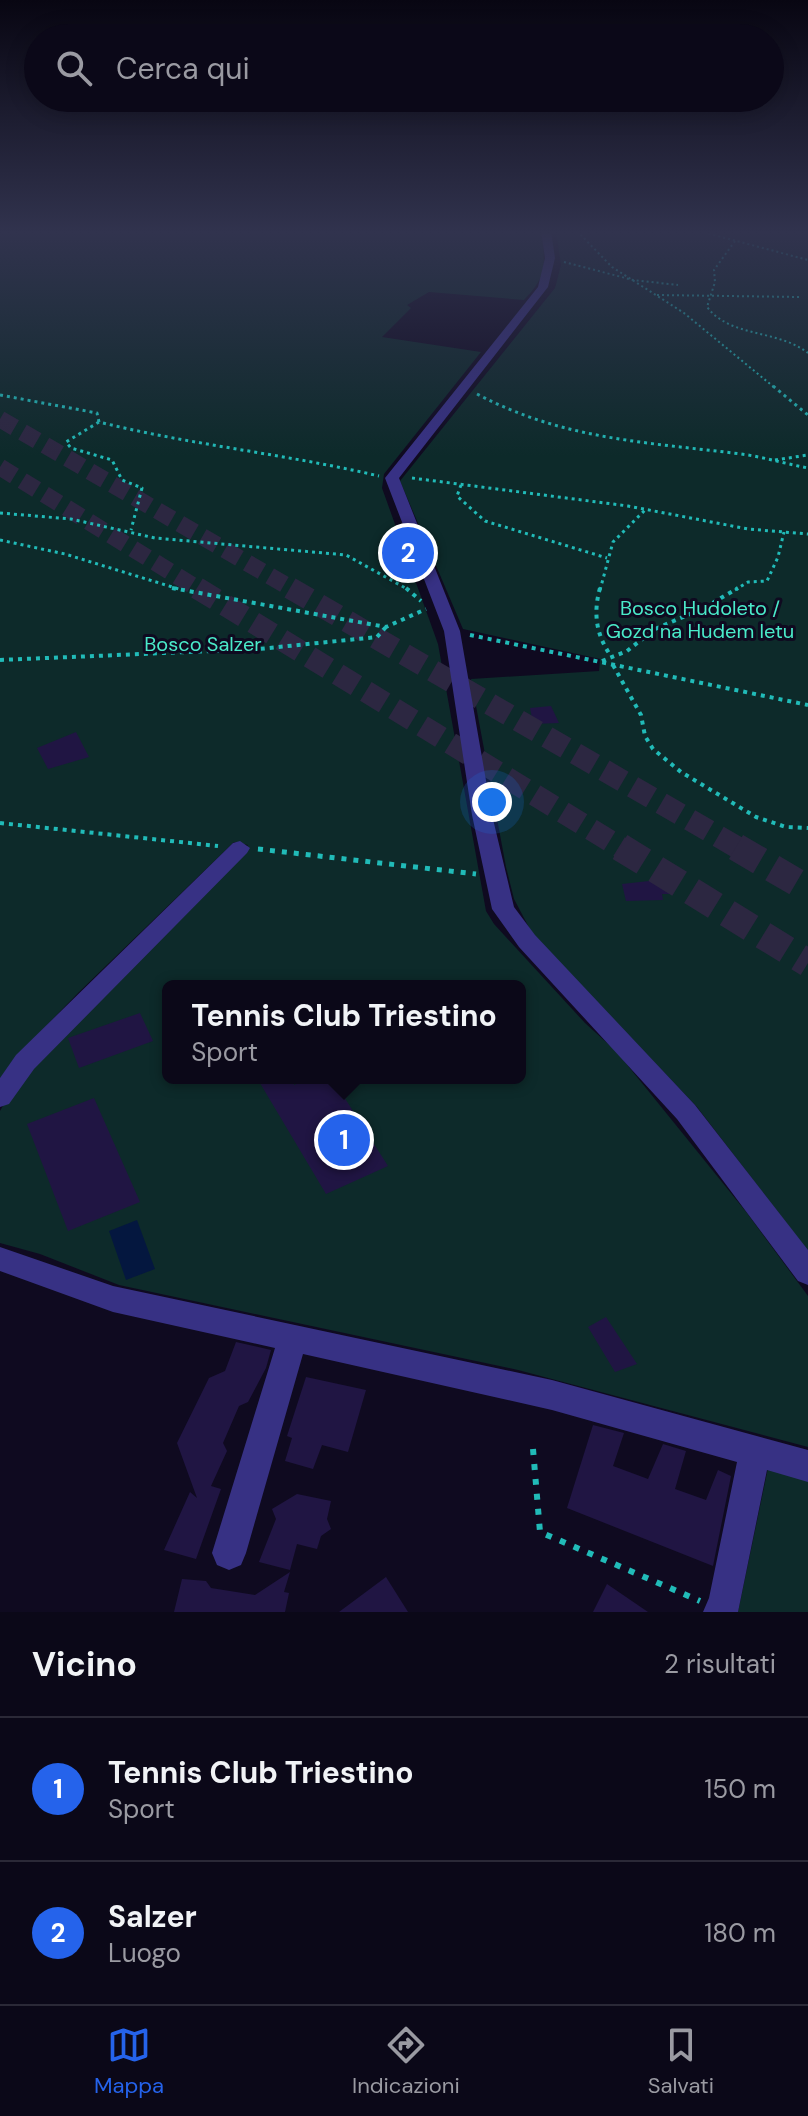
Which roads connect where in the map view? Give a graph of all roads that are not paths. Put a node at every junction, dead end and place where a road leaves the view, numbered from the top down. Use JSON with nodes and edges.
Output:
{"nodes":[{"id":1,"x":529,"y":306,"type":"edge"},
{"id":2,"x":240,"y":848,"type":"dead end"},
{"id":3,"x":0,"y":1097,"type":"edge"},
{"id":4,"x":0,"y":1259,"type":"edge"},
{"id":5,"x":808,"y":1272,"type":"edge"},
{"id":6,"x":293,"y":1338,"type":"junction"},
{"id":7,"x":755,"y":1451,"type":"junction"},
{"id":8,"x":808,"y":1466,"type":"edge"},
{"id":9,"x":229,"y":1553,"type":"dead end"},
{"id":10,"x":720,"y":1611,"type":"edge"}],
"edges":[{"from":1,"to":5,"type":"street"},
{"from":2,"to":3,"type":"street"},
{"from":4,"to":6,"type":"street"},
{"from":6,"to":7,"type":"street"},
{"from":6,"to":9,"type":"street"},
{"from":7,"to":8,"type":"street"},
{"from":7,"to":10,"type":"street"}]}
